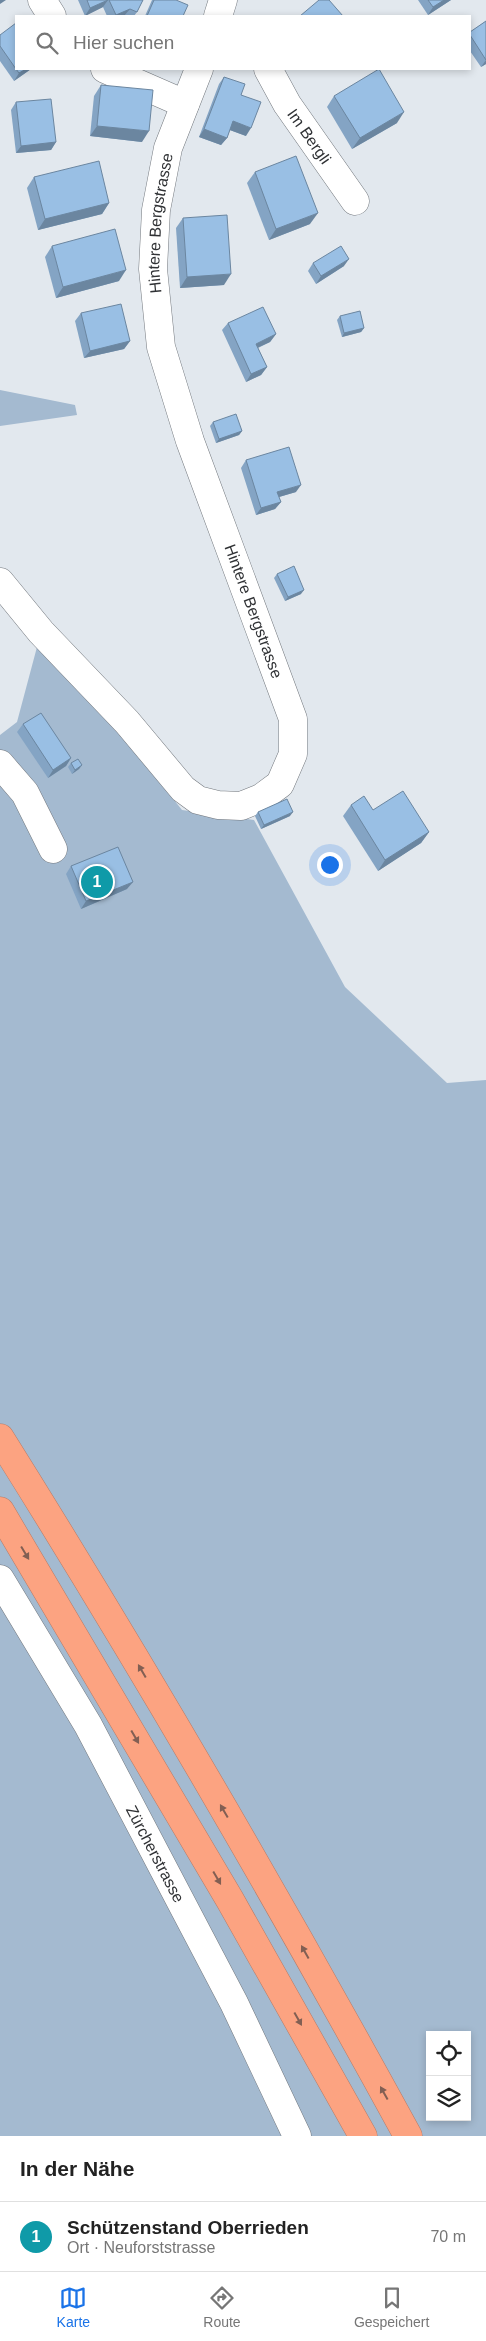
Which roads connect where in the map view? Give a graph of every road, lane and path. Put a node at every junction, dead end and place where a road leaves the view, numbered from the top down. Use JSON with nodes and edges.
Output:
{"nodes":[{"id":1,"x":42,"y":0,"type":"edge"},
{"id":2,"x":222,"y":0,"type":"edge"},
{"id":3,"x":51,"y":15,"type":"edge"},
{"id":4,"x":218,"y":15,"type":"edge"},
{"id":5,"x":106,"y":70,"type":"edge"},
{"id":6,"x":199,"y":70,"type":"edge"},
{"id":7,"x":269,"y":70,"type":"edge"},
{"id":8,"x":184,"y":104,"type":"junction"},
{"id":9,"x":355,"y":201,"type":"dead end"},
{"id":10,"x":0,"y":582,"type":"edge"},
{"id":11,"x":0,"y":764,"type":"edge"},
{"id":12,"x":53,"y":849,"type":"dead end"},
{"id":13,"x":0,"y":1438,"type":"edge"},
{"id":14,"x":0,"y":1511,"type":"edge"},
{"id":15,"x":0,"y":1580,"type":"edge"},
{"id":16,"x":297,"y":2136,"type":"edge"},
{"id":17,"x":362,"y":2136,"type":"edge"},
{"id":18,"x":408,"y":2136,"type":"edge"}],
"edges":[{"from":1,"to":3,"type":"street"},
{"from":2,"to":4,"type":"street"},
{"from":5,"to":8,"type":"street"},
{"from":6,"to":8,"type":"street","name":"Hintere Bergstrasse"},
{"from":7,"to":9,"type":"street","name":"Im Bergli"},
{"from":8,"to":10,"type":"street","name":"Hintere Bergstrasse"},
{"from":11,"to":12,"type":"street"},
{"from":18,"to":13,"type":"highway","one_way":true},
{"from":14,"to":17,"type":"highway","one_way":true},
{"from":15,"to":16,"type":"street","name":"Zürcherstrasse"}]}
